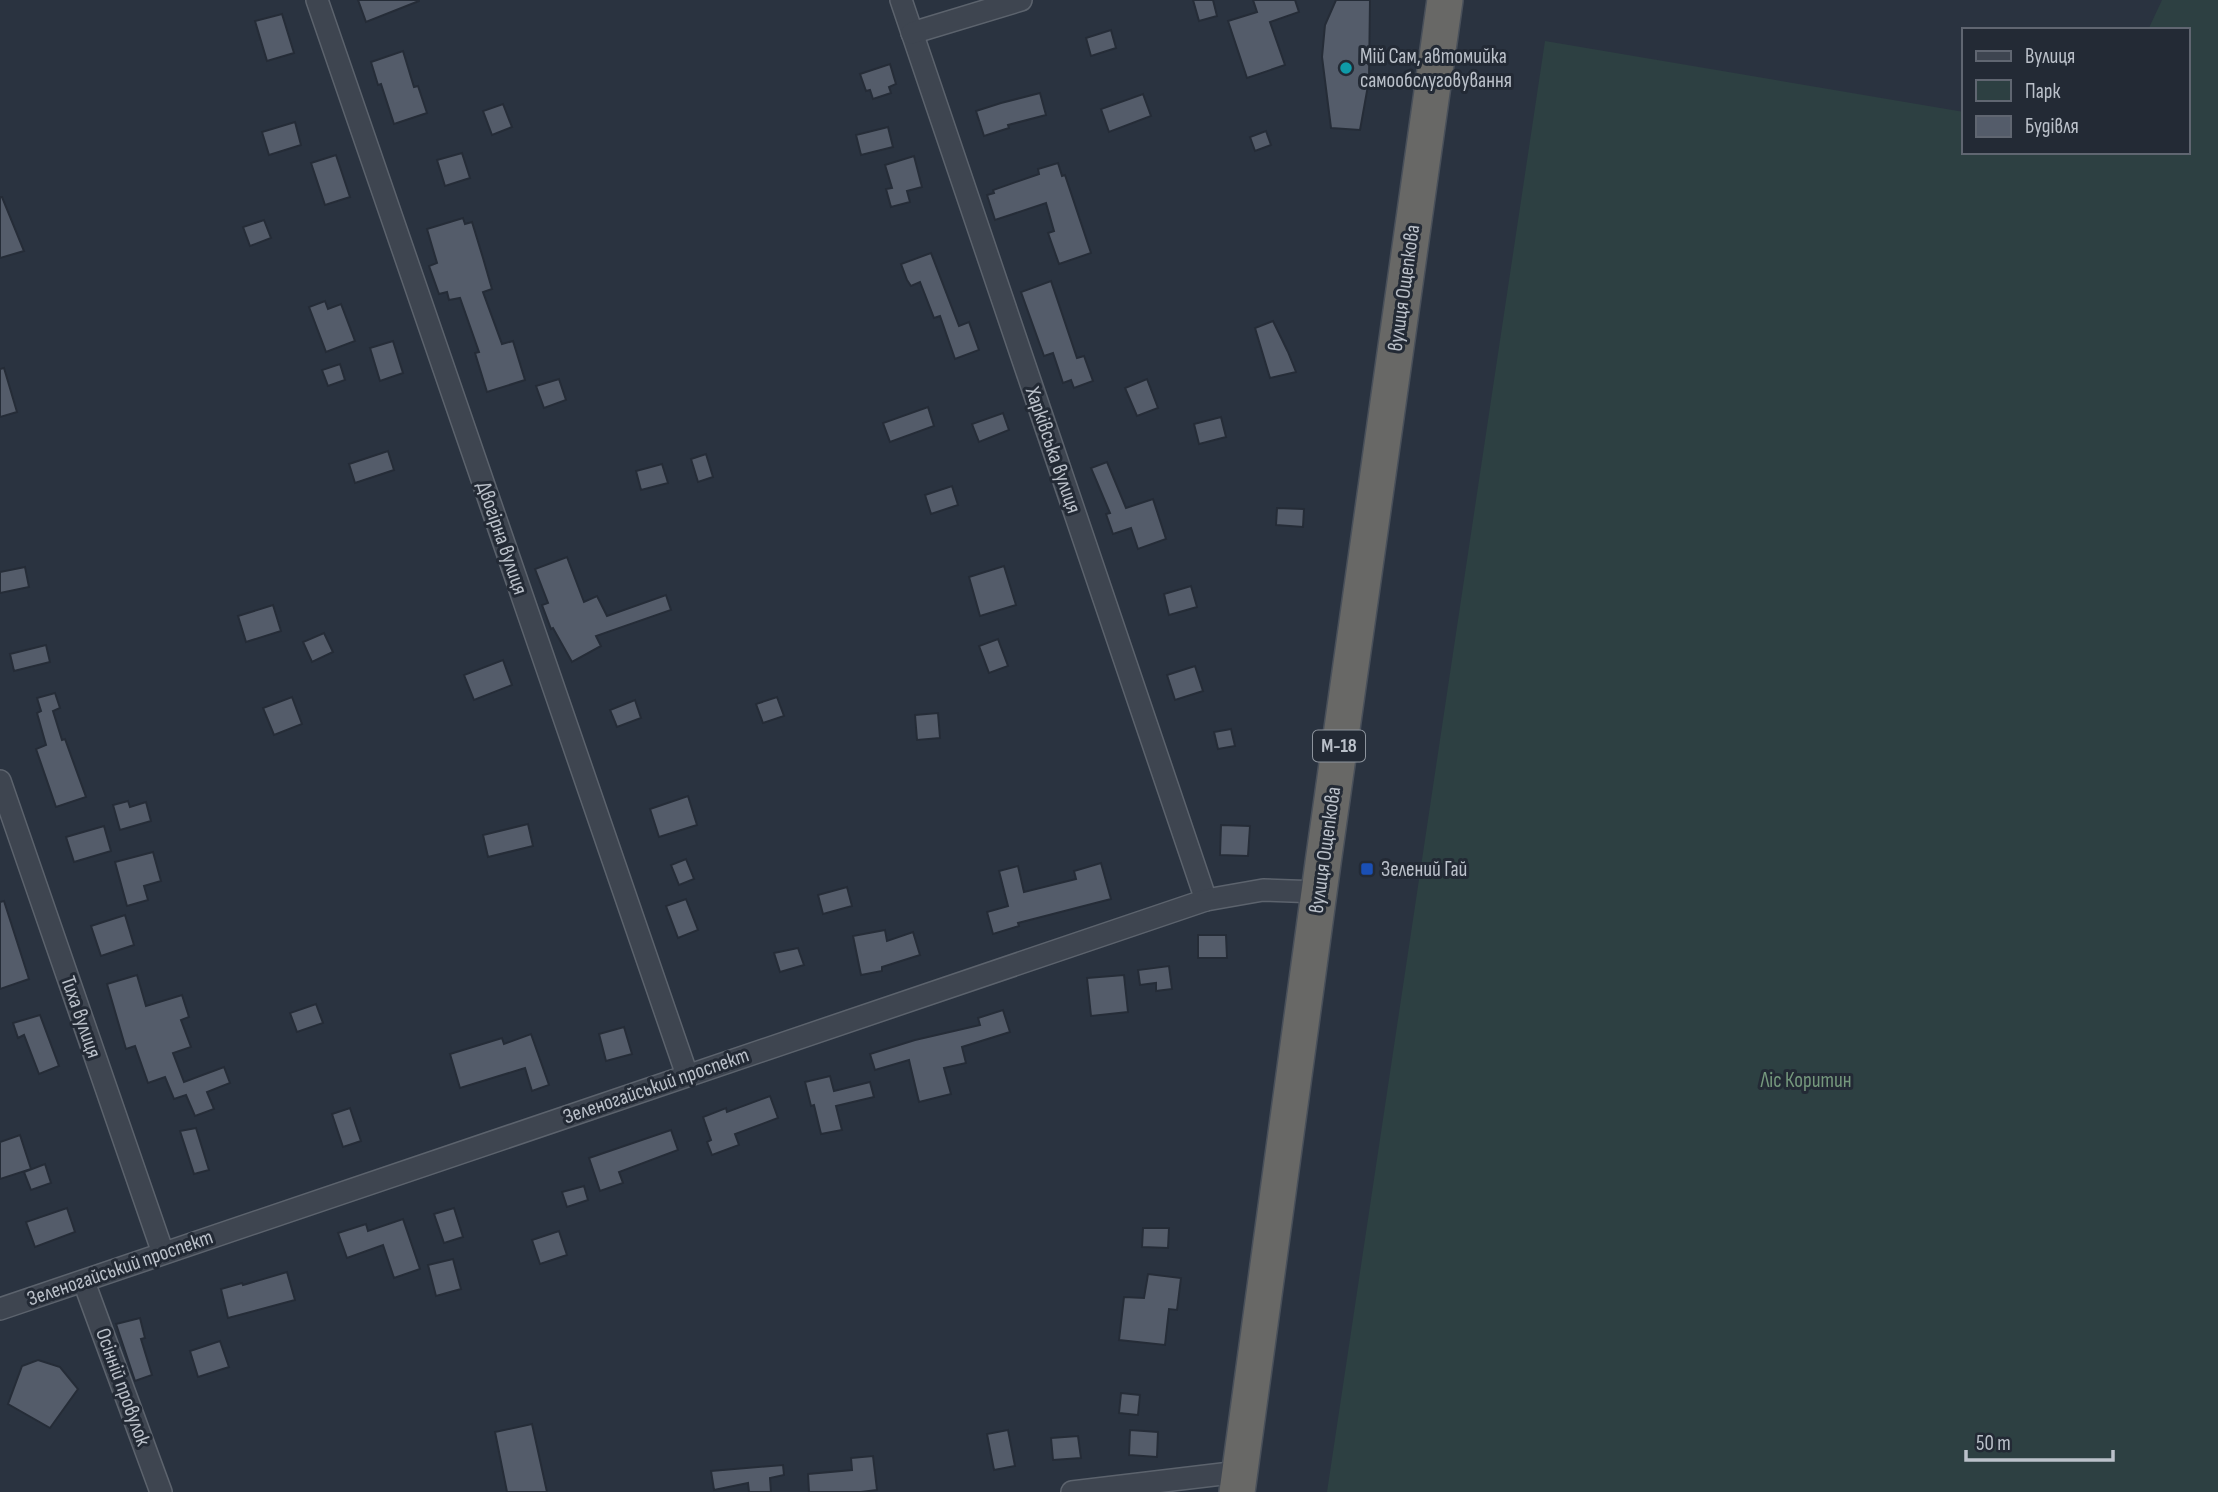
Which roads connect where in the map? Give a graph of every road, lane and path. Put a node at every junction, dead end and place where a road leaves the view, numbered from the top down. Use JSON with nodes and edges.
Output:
{"nodes":[{"id":1,"x":317,"y":0,"type":"edge"},
{"id":2,"x":901,"y":0,"type":"edge"},
{"id":3,"x":1021,"y":0,"type":"edge"},
{"id":4,"x":1445,"y":0,"type":"edge"},
{"id":5,"x":912,"y":33,"type":"junction"},
{"id":6,"x":0,"y":780,"type":"edge"},
{"id":7,"x":1319,"y":892,"type":"junction"},
{"id":8,"x":1206,"y":900,"type":"junction"},
{"id":9,"x":687,"y":1075,"type":"junction"},
{"id":10,"x":163,"y":1253,"type":"junction"},
{"id":11,"x":84,"y":1282,"type":"junction"},
{"id":12,"x":0,"y":1309,"type":"edge"},
{"id":13,"x":1238,"y":1482,"type":"edge"},
{"id":14,"x":161,"y":1492,"type":"edge"},
{"id":15,"x":1072,"y":1492,"type":"edge"}],
"edges":[{"from":1,"to":9,"type":"street","name":"Двогірна вулиця"},
{"from":2,"to":5,"type":"street","name":"Харківська вулиця"},
{"from":3,"to":5,"type":"street"},
{"from":4,"to":7,"type":"highway","name":"вулиця Ощепкова","number":"М-18"},
{"from":5,"to":8,"type":"street","name":"Харківська вулиця"},
{"from":6,"to":10,"type":"street","name":"Тиха вулиця"},
{"from":7,"to":8,"type":"street","name":"Зеленогайський проспект"},
{"from":7,"to":13,"type":"highway","name":"вулиця Ощепкова","number":"М-18"},
{"from":8,"to":9,"type":"street","name":"Зеленогайський проспект"},
{"from":9,"to":10,"type":"street","name":"Зеленогайський проспект"},
{"from":10,"to":11,"type":"street","name":"Зеленогайський проспект"},
{"from":11,"to":12,"type":"street","name":"Зеленогайський проспект"},
{"from":11,"to":14,"type":"street","name":"Осінній провулок"},
{"from":13,"to":15,"type":"street"}]}
